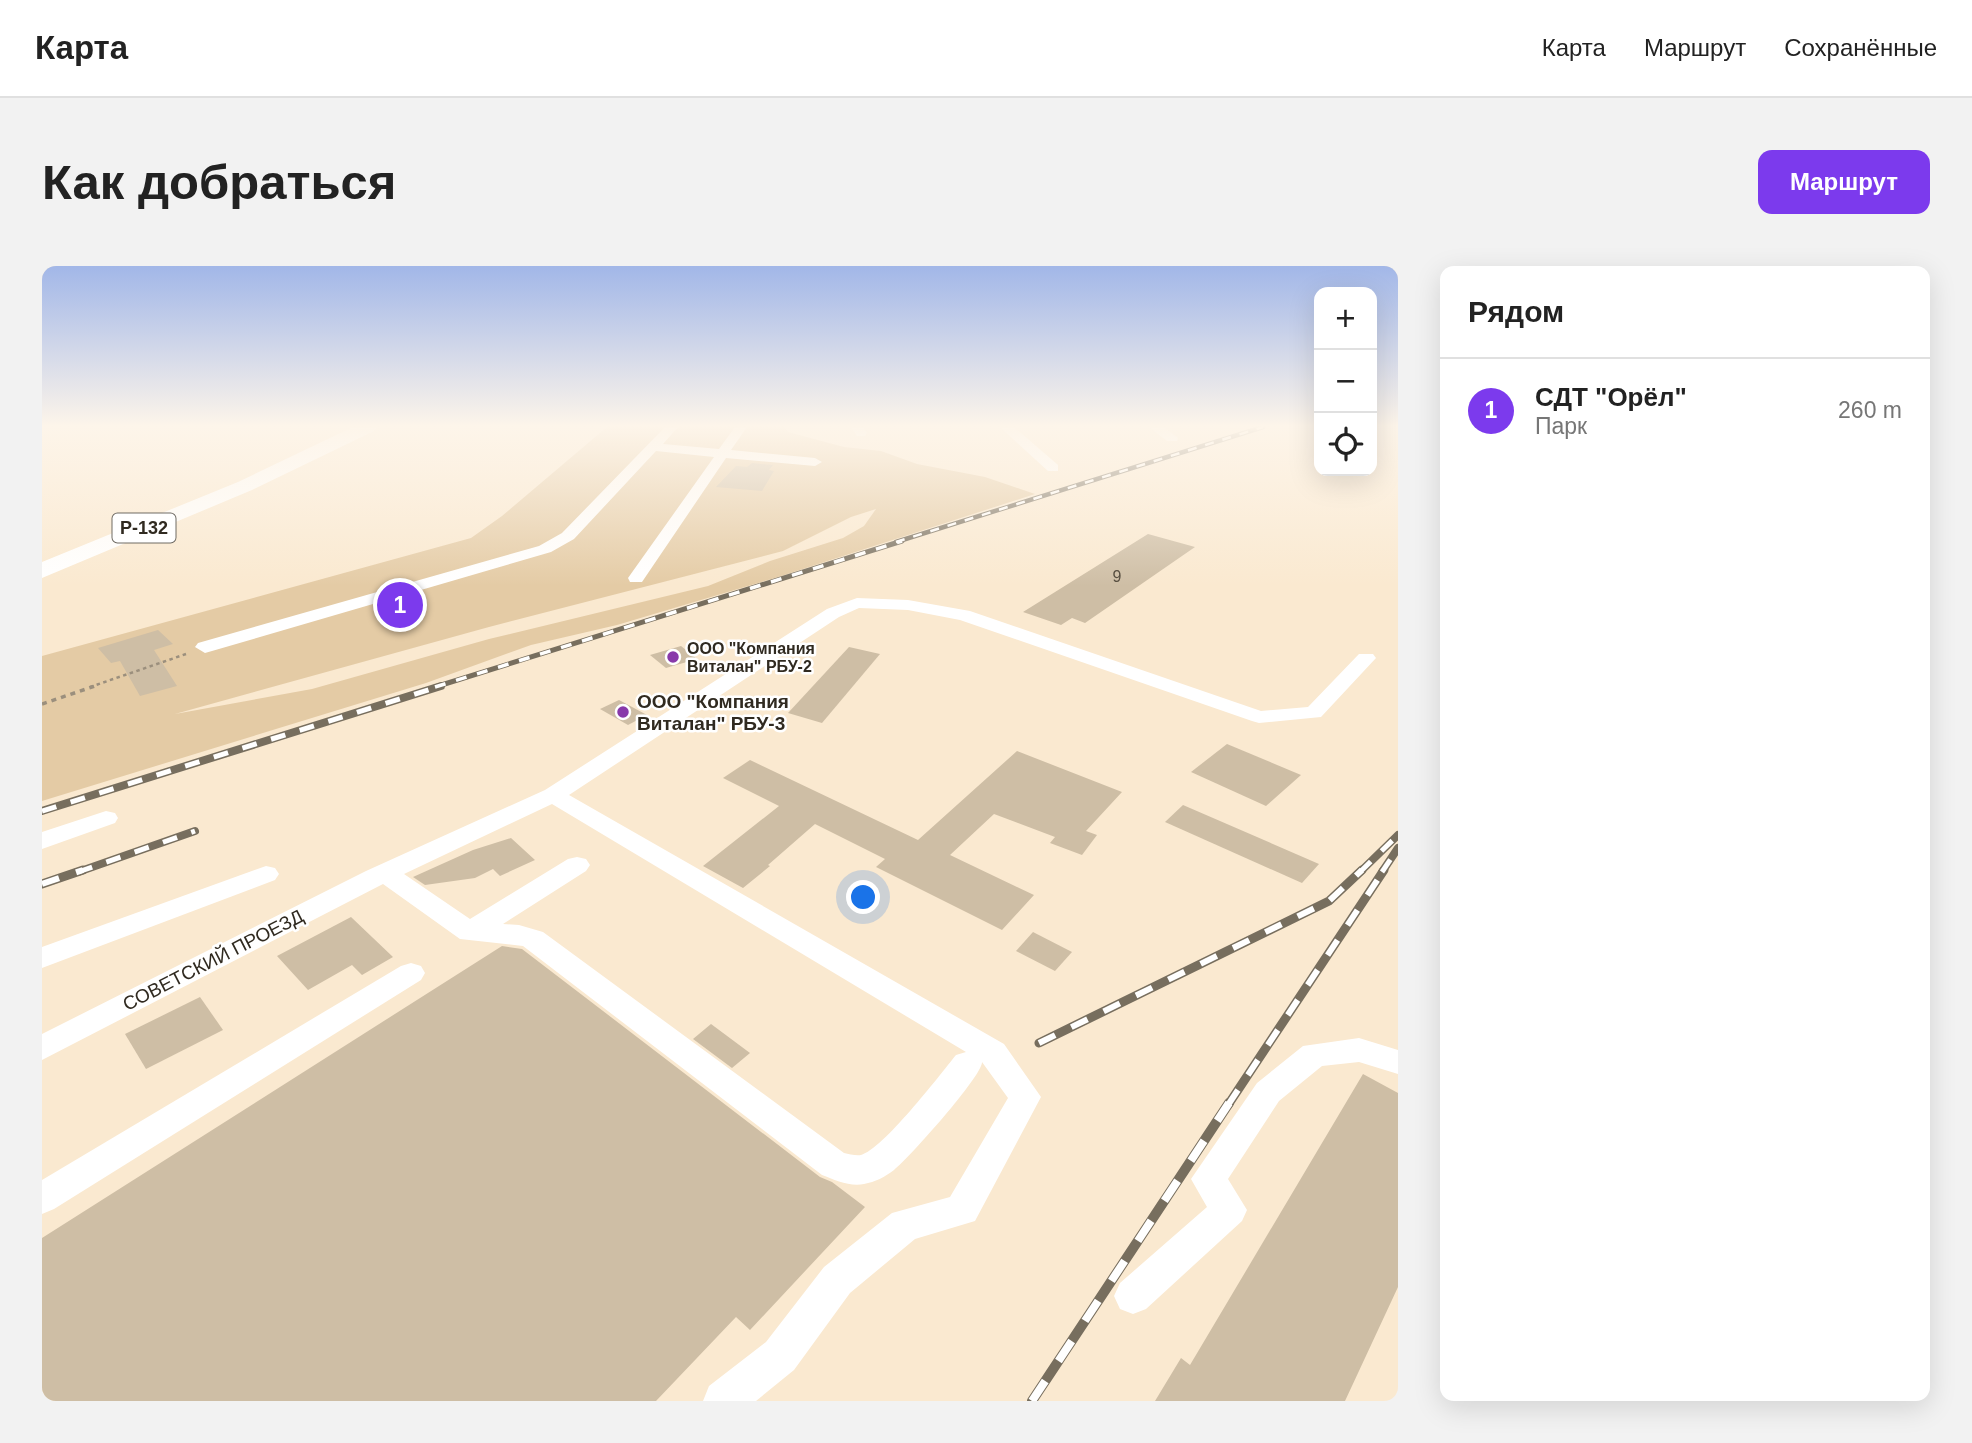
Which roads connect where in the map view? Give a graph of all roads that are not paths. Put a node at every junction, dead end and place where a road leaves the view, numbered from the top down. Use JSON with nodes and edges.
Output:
{"nodes":[{"id":1,"x":235,"y":480,"type":"edge"},
{"id":2,"x":258,"y":480,"type":"edge"},
{"id":3,"x":621,"y":480,"type":"edge"},
{"id":4,"x":705,"y":480,"type":"edge"},
{"id":5,"x":42,"y":561,"type":"edge"},
{"id":6,"x":42,"y":571,"type":"edge"},
{"id":7,"x":636,"y":578,"type":"dead end"},
{"id":8,"x":205,"y":647,"type":"road end"},
{"id":9,"x":1366,"y":658,"type":"dead end"},
{"id":10,"x":553,"y":795,"type":"junction"},
{"id":11,"x":106,"y":818,"type":"dead end"},
{"id":12,"x":42,"y":841,"type":"edge"},
{"id":13,"x":577,"y":865,"type":"dead end"},
{"id":14,"x":385,"y":873,"type":"junction"},
{"id":15,"x":266,"y":874,"type":"dead end"},
{"id":16,"x":471,"y":932,"type":"junction"},
{"id":17,"x":42,"y":958,"type":"edge"},
{"id":18,"x":411,"y":973,"type":"dead end"},
{"id":19,"x":42,"y":1048,"type":"edge"},
{"id":20,"x":1398,"y":1062,"type":"edge"},
{"id":21,"x":967,"y":1065,"type":"dead end"},
{"id":22,"x":42,"y":1199,"type":"edge"},
{"id":23,"x":1133,"y":1297,"type":"dead end"},
{"id":24,"x":724,"y":1401,"type":"edge"}],
"edges":[{"from":1,"to":5,"type":"highway","number":"Р-132"},
{"from":2,"to":6,"type":"highway","number":"Р-132"},
{"from":3,"to":8,"type":"street"},
{"from":4,"to":7,"type":"street"},
{"from":9,"to":10,"type":"street","name":"СОВЕТСКИЙ ПРОЕЗД"},
{"from":10,"to":14,"type":"street","name":"СОВЕТСКИЙ ПРОЕЗД"},
{"from":10,"to":24,"type":"street"},
{"from":11,"to":12,"type":"street"},
{"from":13,"to":16,"type":"street"},
{"from":14,"to":16,"type":"street"},
{"from":14,"to":19,"type":"street","name":"СОВЕТСКИЙ ПРОЕЗД"},
{"from":15,"to":17,"type":"street"},
{"from":16,"to":21,"type":"street"},
{"from":18,"to":22,"type":"street"},
{"from":20,"to":23,"type":"street"}]}
